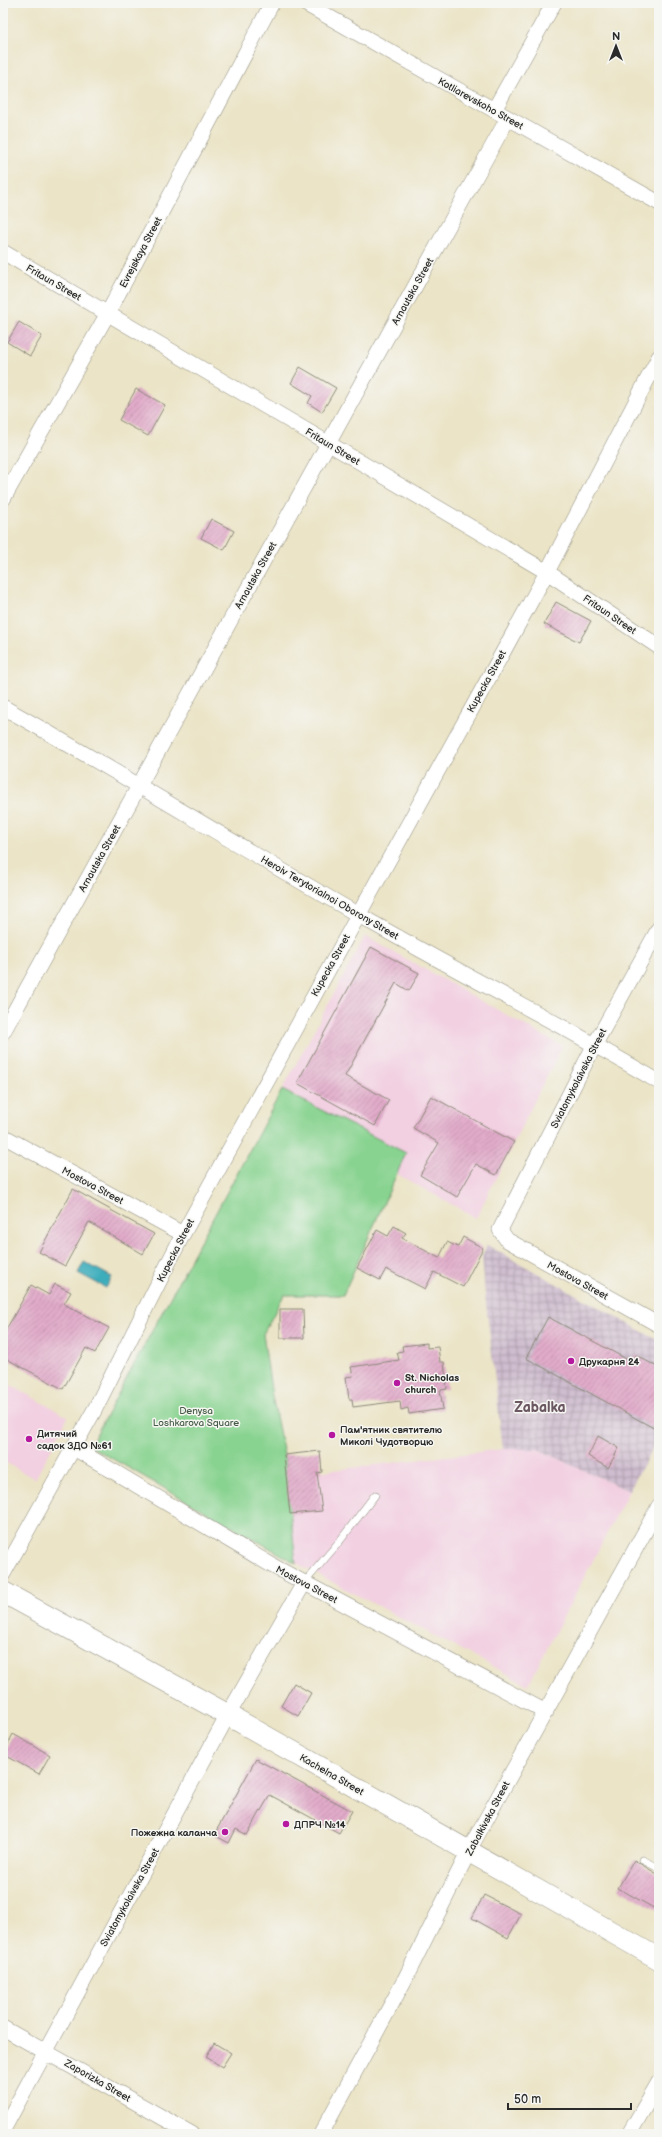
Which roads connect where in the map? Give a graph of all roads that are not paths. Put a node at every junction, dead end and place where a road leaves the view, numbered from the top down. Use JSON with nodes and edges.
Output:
{"nodes":[{"id":1,"x":272,"y":3,"type":"edge"},
{"id":2,"x":304,"y":3,"type":"edge"},
{"id":3,"x":554,"y":3,"type":"edge"},
{"id":4,"x":494,"y":110,"type":"junction"},
{"id":5,"x":508,"y":118,"type":"junction"},
{"id":6,"x":659,"y":203,"type":"edge"},
{"id":7,"x":3,"y":252,"type":"edge"},
{"id":8,"x":108,"y":313,"type":"junction"},
{"id":9,"x":659,"y":357,"type":"edge"},
{"id":10,"x":328,"y":443,"type":"junction"},
{"id":11,"x":3,"y":499,"type":"edge"},
{"id":12,"x":547,"y":572,"type":"junction"},
{"id":13,"x":659,"y":647,"type":"edge"},
{"id":14,"x":3,"y":707,"type":"edge"},
{"id":15,"x":139,"y":784,"type":"junction"},
{"id":16,"x":358,"y":915,"type":"junction"},
{"id":17,"x":659,"y":928,"type":"edge"},
{"id":18,"x":3,"y":1032,"type":"edge"},
{"id":19,"x":595,"y":1044,"type":"junction"},
{"id":20,"x":659,"y":1082,"type":"edge"},
{"id":21,"x":3,"y":1136,"type":"edge"},
{"id":22,"x":500,"y":1230,"type":"joint"},
{"id":23,"x":183,"y":1234,"type":"junction"},
{"id":24,"x":659,"y":1326,"type":"edge"},
{"id":25,"x":74,"y":1448,"type":"junction"},
{"id":26,"x":375,"y":1495,"type":"dead end"},
{"id":27,"x":657,"y":1513,"type":"edge"},
{"id":28,"x":3,"y":1574,"type":"edge"},
{"id":29,"x":304,"y":1583,"type":"junction"},
{"id":30,"x":3,"y":1592,"type":"edge"},
{"id":31,"x":546,"y":1712,"type":"junction"},
{"id":32,"x":228,"y":1715,"type":"junction"},
{"id":33,"x":469,"y":1852,"type":"junction"},
{"id":34,"x":643,"y":1860,"type":"dead end"},
{"id":35,"x":659,"y":1868,"type":"edge"},
{"id":36,"x":659,"y":1959,"type":"edge"},
{"id":37,"x":3,"y":2028,"type":"edge"},
{"id":38,"x":45,"y":2051,"type":"junction"},
{"id":39,"x":659,"y":2082,"type":"edge"},
{"id":40,"x":3,"y":2130,"type":"edge"},
{"id":41,"x":192,"y":2134,"type":"edge"},
{"id":42,"x":322,"y":2134,"type":"edge"},
{"id":43,"x":629,"y":2134,"type":"edge"}],
"edges":[{"from":1,"to":8,"type":"street","name":"Evrejskaya Street"},
{"from":2,"to":4,"type":"street","name":"Kotliarevskoho Street"},
{"from":3,"to":4,"type":"street"},
{"from":4,"to":5,"type":"street","name":"Kotliarevskoho Street"},
{"from":5,"to":6,"type":"street","name":"Kotliarevskoho Street"},
{"from":5,"to":10,"type":"street","name":"Arnautska Street"},
{"from":7,"to":8,"type":"street","name":"Fritaun Street"},
{"from":8,"to":10,"type":"street","name":"Fritaun Street"},
{"from":8,"to":11,"type":"street","name":"Evrejskaya Street"},
{"from":9,"to":12,"type":"street","name":"Kupecka Street"},
{"from":10,"to":12,"type":"street","name":"Fritaun Street"},
{"from":10,"to":15,"type":"street","name":"Arnautska Street"},
{"from":12,"to":13,"type":"street","name":"Fritaun Street"},
{"from":12,"to":16,"type":"street","name":"Kupecka Street"},
{"from":14,"to":15,"type":"street","name":"Heroiv Terytorialnoi Oborony Street"},
{"from":15,"to":16,"type":"street","name":"Heroiv Terytorialnoi Oborony Street"},
{"from":15,"to":18,"type":"street","name":"Arnautska Street"},
{"from":16,"to":19,"type":"street","name":"Heroiv Terytorialnoi Oborony Street"},
{"from":16,"to":23,"type":"street","name":"Kupecka Street"},
{"from":17,"to":19,"type":"street","name":"Sviatomykolaivska Street"},
{"from":19,"to":20,"type":"street","name":"Heroiv Terytorialnoi Oborony Street"},
{"from":19,"to":22,"type":"street","name":"Sviatomykolaivska Street"},
{"from":21,"to":23,"type":"street","name":"Mostova Street"},
{"from":22,"to":24,"type":"street","name":"Mostova Street"},
{"from":23,"to":25,"type":"street","name":"Kupecka Street"},
{"from":25,"to":28,"type":"street","name":"Kupecka Street"},
{"from":25,"to":29,"type":"street","name":"Mostova Street"},
{"from":26,"to":29,"type":"lane"},
{"from":27,"to":31,"type":"street","name":"Zabalkivska Street"},
{"from":29,"to":31,"type":"street","name":"Mostova Street"},
{"from":29,"to":32,"type":"street","name":"Sviatomykolaivska Street"},
{"from":30,"to":32,"type":"street","name":"Kachelna Street"},
{"from":31,"to":33,"type":"street","name":"Zabalkivska Street"},
{"from":32,"to":33,"type":"street","name":"Kachelna Street"},
{"from":32,"to":38,"type":"street","name":"Sviatomykolaivska Street"},
{"from":33,"to":36,"type":"street","name":"Kachelna Street"},
{"from":33,"to":42,"type":"street","name":"Zabalkivska Street"},
{"from":34,"to":35,"type":"lane"},
{"from":37,"to":38,"type":"street","name":"Zaporizka Street"},
{"from":38,"to":40,"type":"street","name":"Sviatomykolaivska Street"},
{"from":38,"to":41,"type":"street","name":"Zaporizka Street"},
{"from":39,"to":43,"type":"street"}]}
